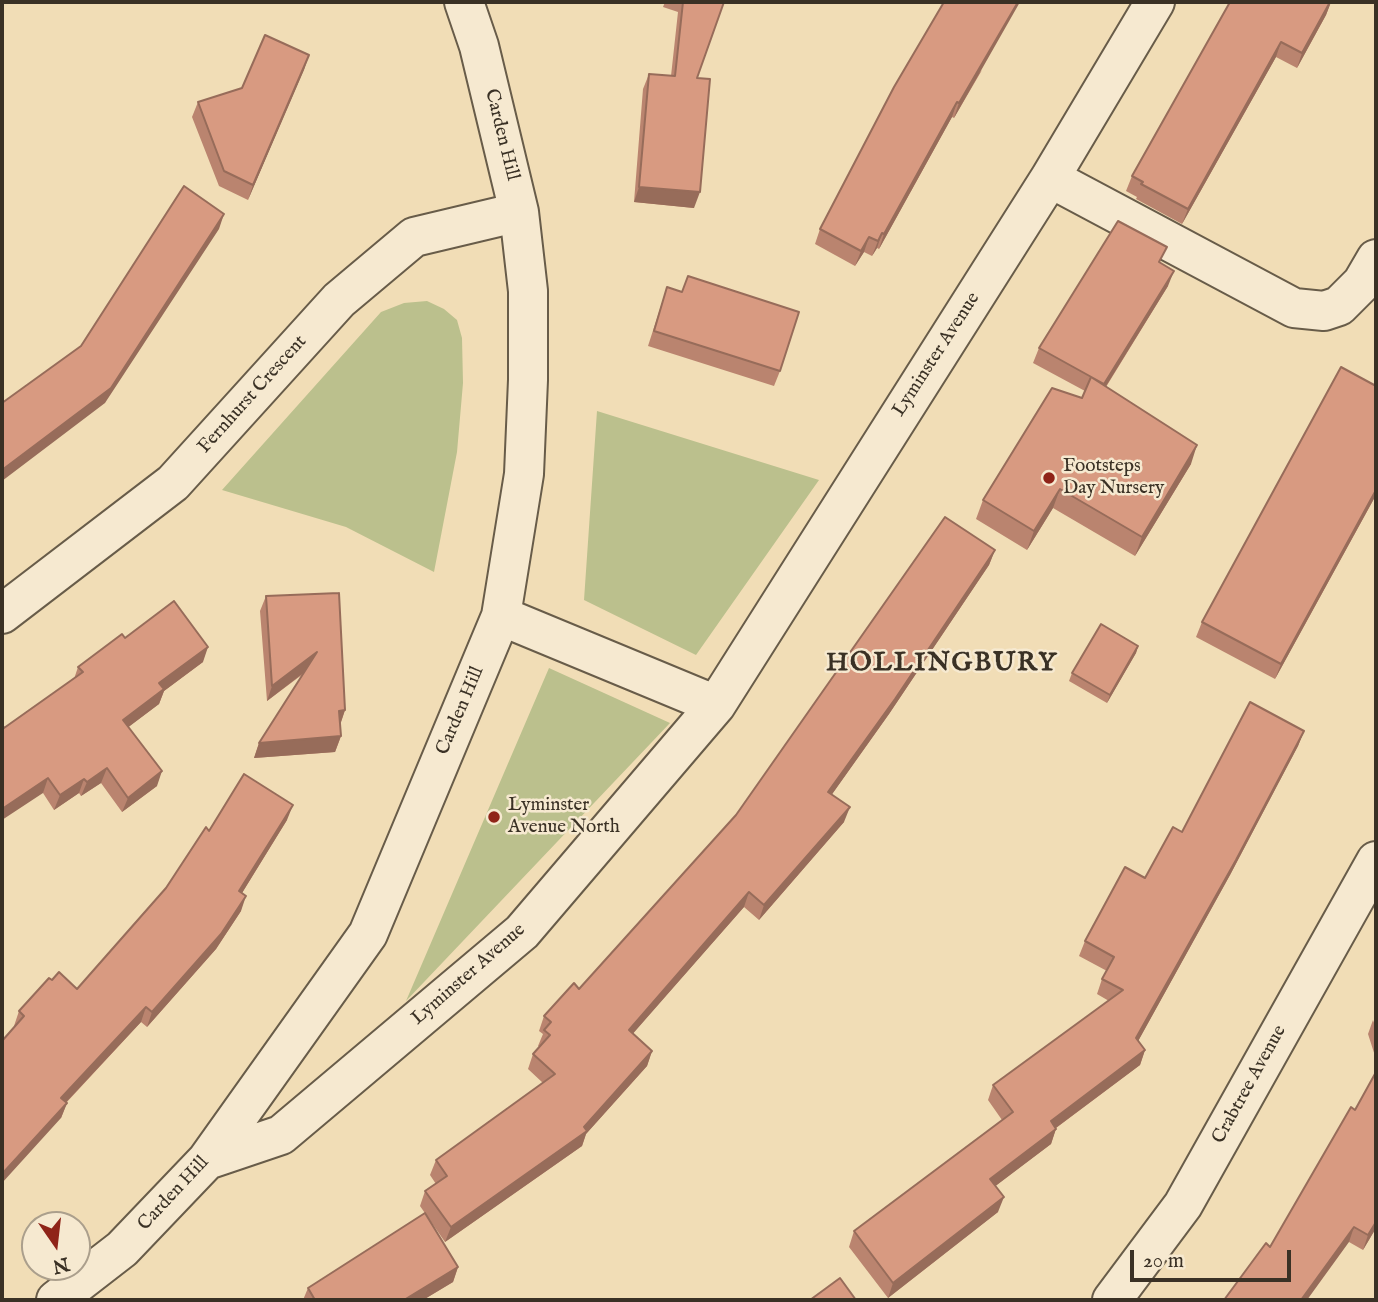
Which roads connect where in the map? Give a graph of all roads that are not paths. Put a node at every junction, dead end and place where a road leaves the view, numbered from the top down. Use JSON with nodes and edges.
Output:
{"nodes":[{"id":1,"x":464,"y":2,"type":"edge"},
{"id":2,"x":1155,"y":2,"type":"edge"},
{"id":3,"x":1050,"y":178,"type":"junction"},
{"id":4,"x":519,"y":212,"type":"junction"},
{"id":5,"x":1376,"y":259,"type":"edge"},
{"id":6,"x":2,"y":614,"type":"edge"},
{"id":7,"x":501,"y":616,"type":"junction"},
{"id":8,"x":716,"y":705,"type":"junction"},
{"id":9,"x":1376,"y":861,"type":"edge"},
{"id":10,"x":207,"y":1160,"type":"junction"},
{"id":11,"x":56,"y":1300,"type":"edge"},
{"id":12,"x":1112,"y":1300,"type":"edge"}],
"edges":[{"from":1,"to":4,"type":"street","name":"Carden Hill"},
{"from":2,"to":3,"type":"street","name":"Lyminster Avenue"},
{"from":3,"to":5,"type":"street"},
{"from":3,"to":8,"type":"street","name":"Lyminster Avenue"},
{"from":4,"to":6,"type":"street","name":"Fernhurst Crescent"},
{"from":4,"to":7,"type":"street","name":"Carden Hill"},
{"from":7,"to":8,"type":"street"},
{"from":7,"to":10,"type":"street","name":"Carden Hill"},
{"from":8,"to":10,"type":"street","name":"Lyminster Avenue"},
{"from":9,"to":12,"type":"street","name":"Crabtree Avenue"},
{"from":10,"to":11,"type":"street","name":"Carden Hill"}]}
